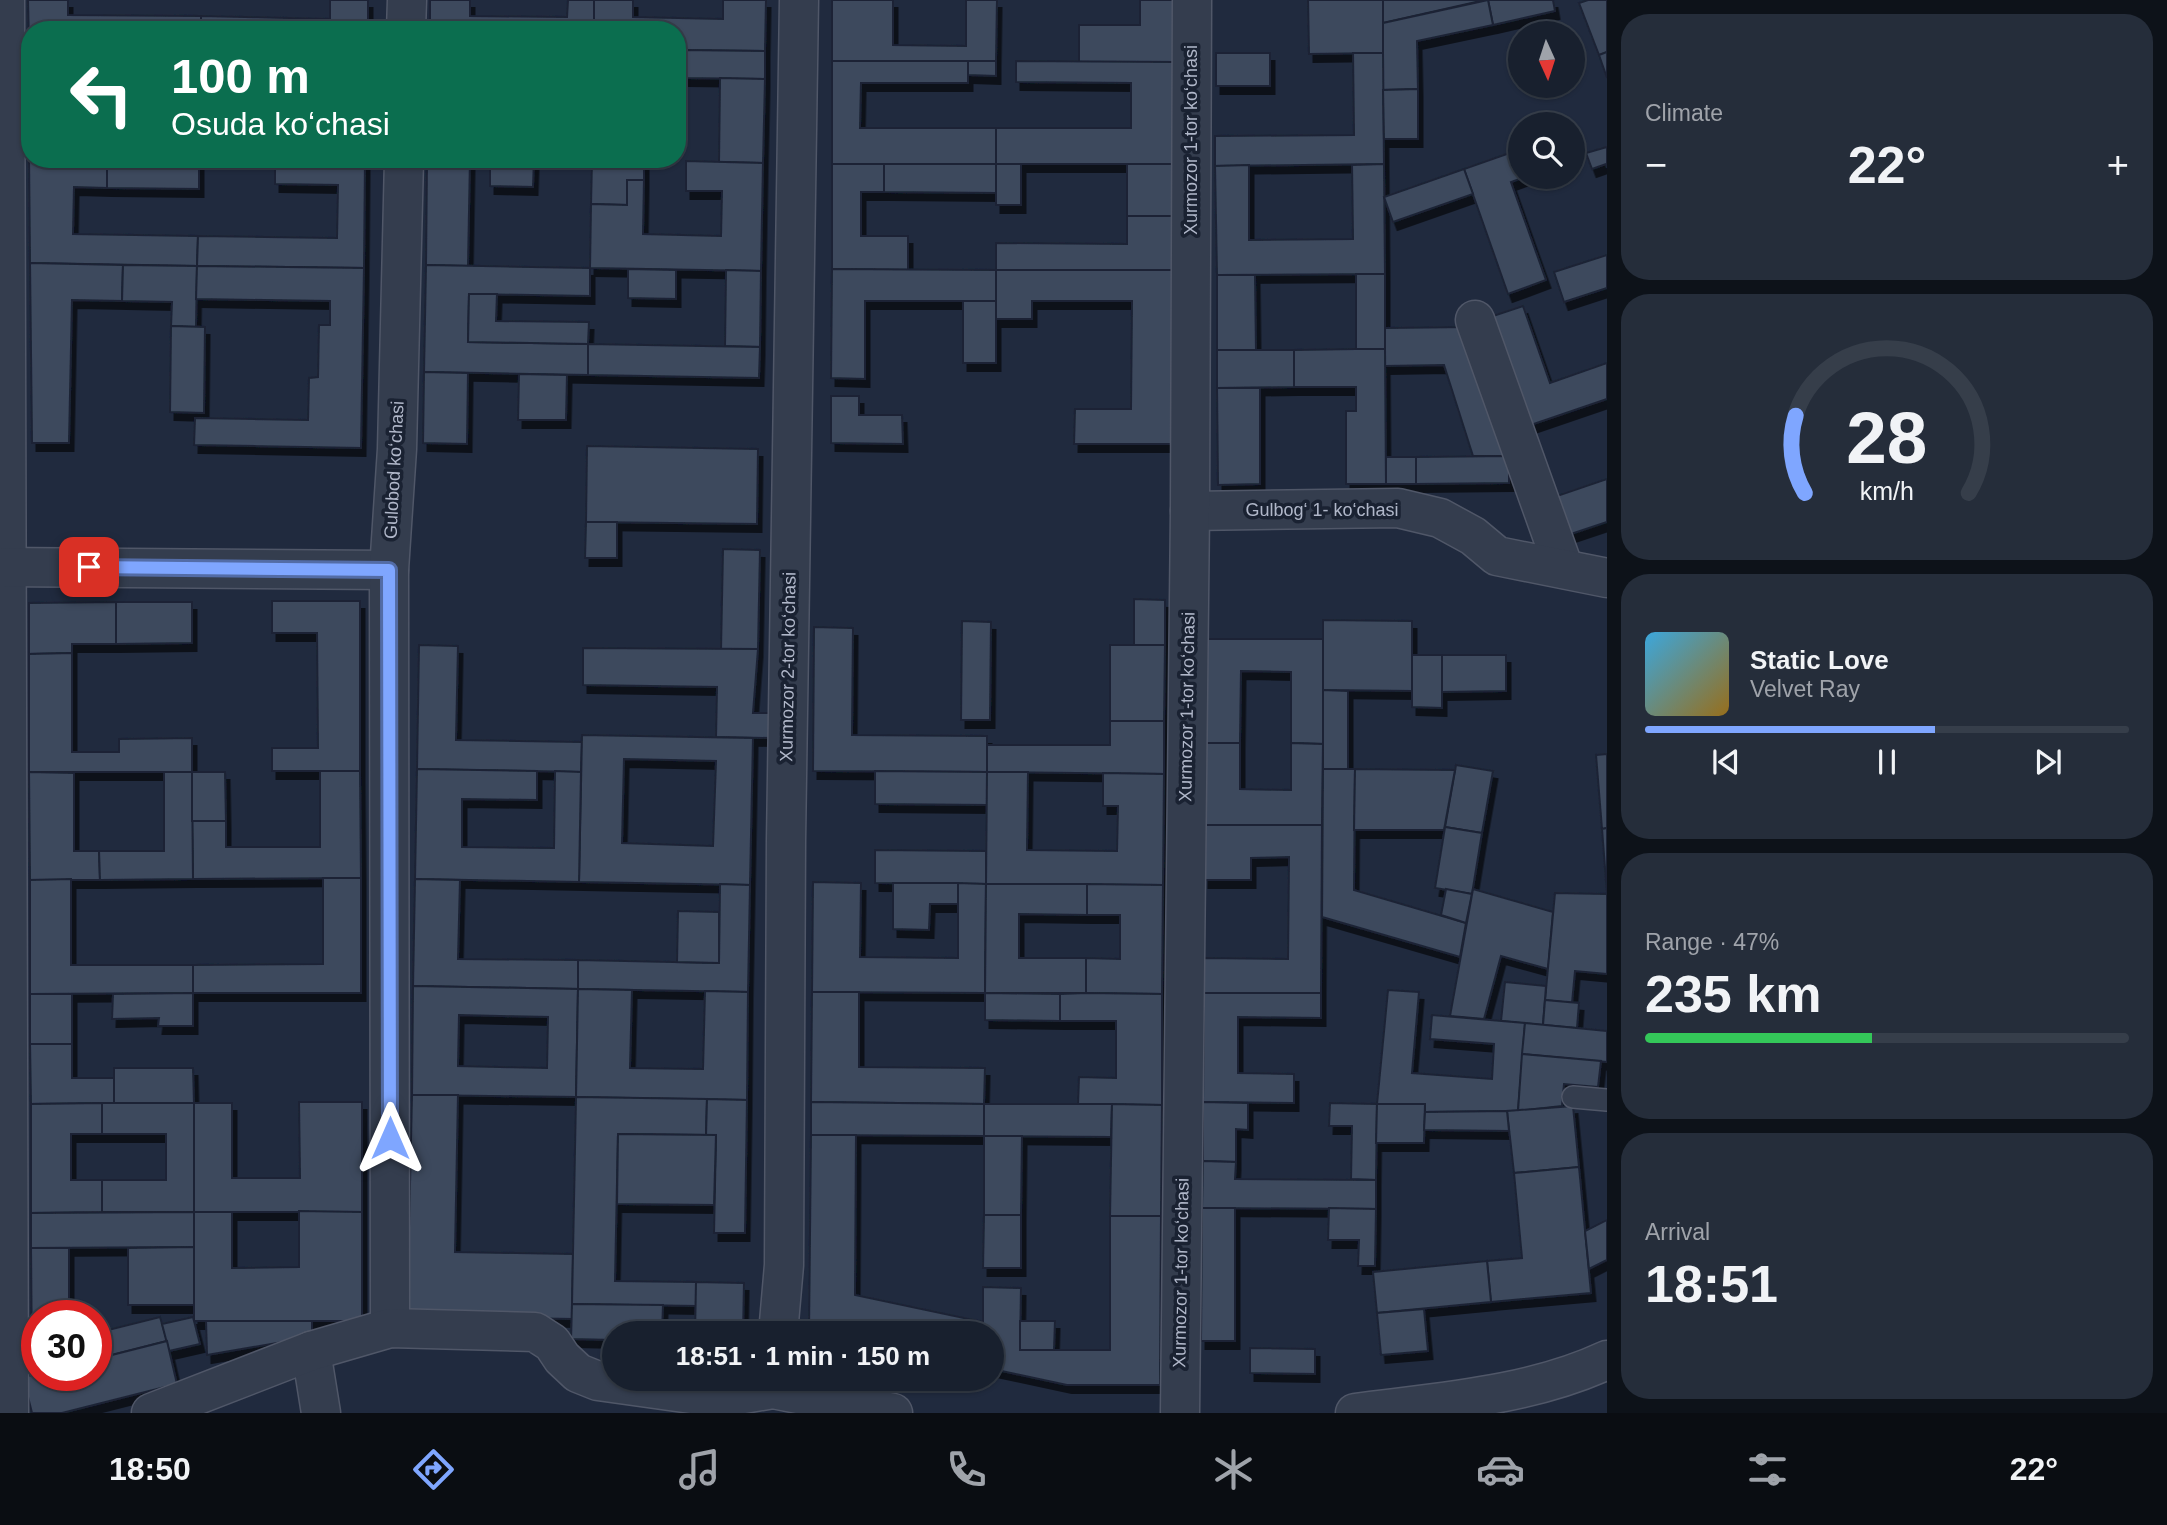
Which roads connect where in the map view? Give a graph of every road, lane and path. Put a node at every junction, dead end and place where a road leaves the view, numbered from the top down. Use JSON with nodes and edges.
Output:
{"nodes":[{"id":1,"x":5,"y":0,"type":"edge"},
{"id":2,"x":407,"y":0,"type":"edge"},
{"id":3,"x":799,"y":0,"type":"edge"},
{"id":4,"x":1192,"y":0,"type":"edge"},
{"id":5,"x":406,"y":21,"type":"edge"},
{"id":6,"x":404,"y":168,"type":"edge"},
{"id":7,"x":1475,"y":320,"type":"dead end"},
{"id":8,"x":1190,"y":511,"type":"junction"},
{"id":9,"x":4,"y":567,"type":"edge"},
{"id":10,"x":1564,"y":569,"type":"junction"},
{"id":11,"x":389,"y":570,"type":"junction"},
{"id":12,"x":1607,"y":578,"type":"edge"},
{"id":13,"x":1573,"y":1097,"type":"dead end"},
{"id":14,"x":1607,"y":1100,"type":"edge"},
{"id":15,"x":779,"y":1321,"type":"edge"},
{"id":16,"x":390,"y":1328,"type":"junction"},
{"id":17,"x":1607,"y":1360,"type":"edge"},
{"id":18,"x":315,"y":1380,"type":"edge"},
{"id":19,"x":602,"y":1382,"type":"edge"},
{"id":20,"x":670,"y":1391,"type":"edge"},
{"id":21,"x":746,"y":1391,"type":"edge"},
{"id":22,"x":803,"y":1391,"type":"edge"},
{"id":23,"x":9,"y":1413,"type":"edge"},
{"id":24,"x":151,"y":1413,"type":"edge"},
{"id":25,"x":893,"y":1413,"type":"edge"},
{"id":26,"x":1180,"y":1413,"type":"edge"},
{"id":27,"x":1355,"y":1413,"type":"edge"}],
"edges":[{"from":1,"to":9,"type":"street"},
{"from":2,"to":5,"type":"street"},
{"from":3,"to":15,"type":"street","name":"Xurmozor 2-tor koʻchasi"},
{"from":4,"to":8,"type":"street","name":"Xurmozor 1-tor koʻchasi"},
{"from":6,"to":11,"type":"street","name":"Gulobod koʻchasi"},
{"from":7,"to":10,"type":"street"},
{"from":8,"to":10,"type":"street","name":"Gulbogʻ 1- koʻchasi"},
{"from":8,"to":26,"type":"street","name":"Xurmozor 1-tor koʻchasi"},
{"from":9,"to":11,"type":"street"},
{"from":9,"to":23,"type":"street"},
{"from":10,"to":12,"type":"street","name":"Gulbogʻ 1- koʻchasi"},
{"from":11,"to":16,"type":"street","name":"Gulobod koʻchasi"},
{"from":13,"to":14,"type":"lane"},
{"from":16,"to":18,"type":"street"},
{"from":16,"to":19,"type":"street"},
{"from":17,"to":27,"type":"street"},
{"from":18,"to":24,"type":"street"},
{"from":20,"to":21,"type":"street"},
{"from":22,"to":25,"type":"street"}]}
